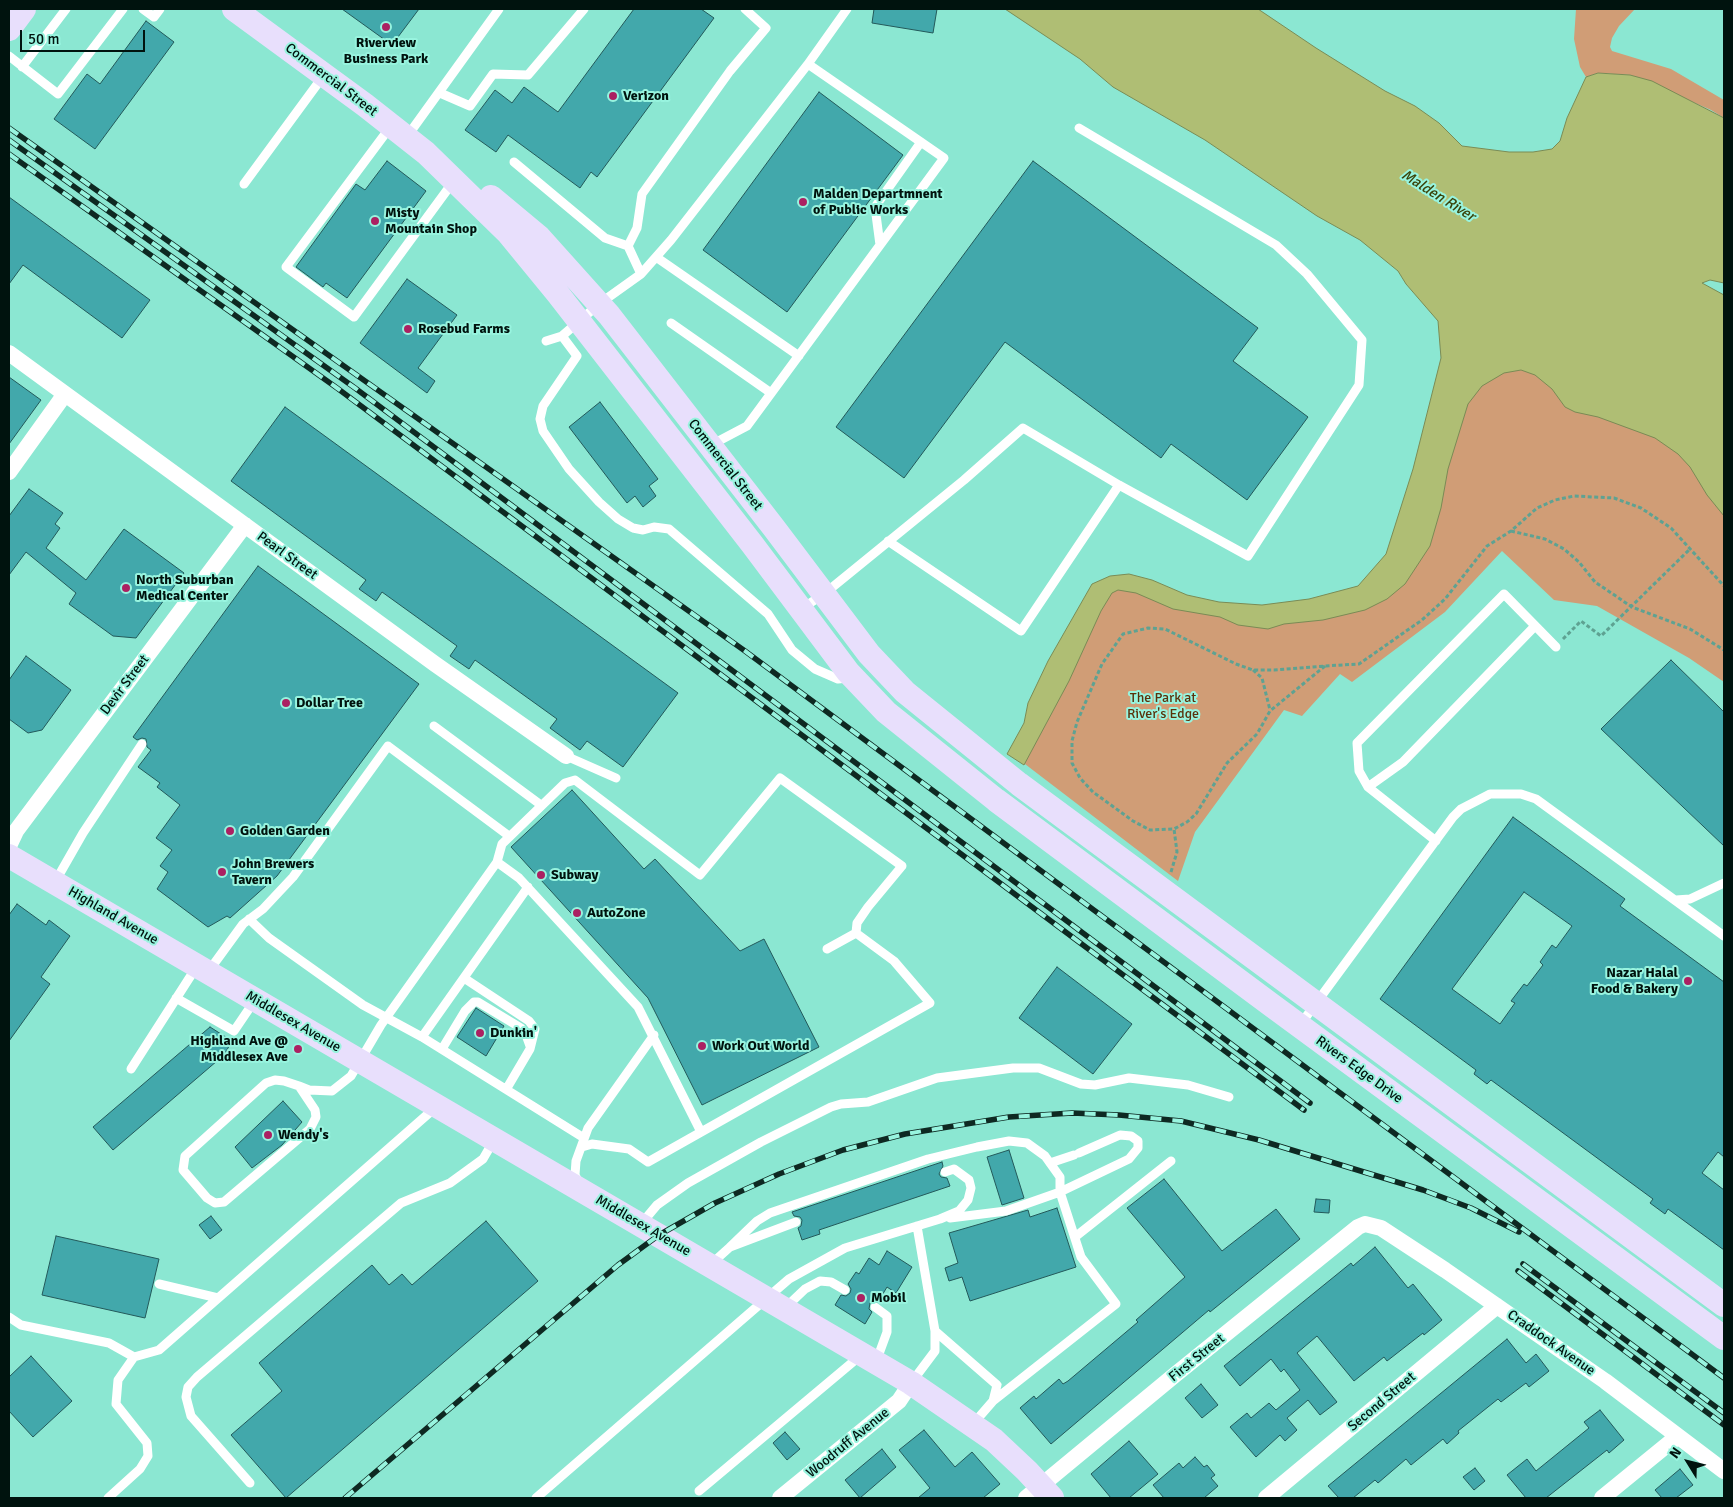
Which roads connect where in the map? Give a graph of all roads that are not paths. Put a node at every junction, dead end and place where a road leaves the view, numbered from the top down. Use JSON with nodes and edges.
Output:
{"nodes":[{"id":1,"x":24,"y":9,"type":"edge"},
{"id":2,"x":66,"y":9,"type":"edge"},
{"id":3,"x":123,"y":9,"type":"edge"},
{"id":4,"x":143,"y":9,"type":"edge"},
{"id":5,"x":160,"y":9,"type":"edge"},
{"id":6,"x":234,"y":9,"type":"edge"},
{"id":7,"x":499,"y":9,"type":"edge"},
{"id":8,"x":584,"y":9,"type":"edge"},
{"id":9,"x":745,"y":9,"type":"edge"},
{"id":10,"x":847,"y":9,"type":"edge"},
{"id":11,"x":9,"y":29,"type":"edge"},
{"id":12,"x":9,"y":56,"type":"edge"},
{"id":13,"x":808,"y":64,"type":"junction"},
{"id":14,"x":22,"y":66,"type":"junction"},
{"id":15,"x":325,"y":75,"type":"junction"},
{"id":16,"x":440,"y":93,"type":"junction"},
{"id":17,"x":1079,"y":128,"type":"dead end"},
{"id":18,"x":398,"y":132,"type":"junction"},
{"id":19,"x":921,"y":142,"type":"junction"},
{"id":20,"x":426,"y":153,"type":"junction"},
{"id":21,"x":514,"y":162,"type":"dead end"},
{"id":22,"x":455,"y":180,"type":"junction"},
{"id":23,"x":244,"y":184,"type":"dead end"},
{"id":24,"x":880,"y":245,"type":"junction"},
{"id":25,"x":628,"y":246,"type":"junction"},
{"id":26,"x":656,"y":257,"type":"junction"},
{"id":27,"x":641,"y":274,"type":"junction"},
{"id":28,"x":598,"y":304,"type":"junction"},
{"id":29,"x":671,"y":323,"type":"dead end"},
{"id":30,"x":571,"y":329,"type":"junction"},
{"id":31,"x":546,"y":341,"type":"dead end"},
{"id":32,"x":9,"y":353,"type":"edge"},
{"id":33,"x":799,"y":356,"type":"junction"},
{"id":34,"x":771,"y":393,"type":"junction"},
{"id":35,"x":65,"y":394,"type":"junction"},
{"id":36,"x":710,"y":446,"type":"junction"},
{"id":37,"x":9,"y":472,"type":"edge"},
{"id":38,"x":1119,"y":484,"type":"junction"},
{"id":39,"x":245,"y":525,"type":"junction"},
{"id":40,"x":888,"y":541,"type":"junction"},
{"id":41,"x":824,"y":594,"type":"junction"},
{"id":42,"x":801,"y":609,"type":"junction"},
{"id":43,"x":1536,"y":626,"type":"junction"},
{"id":44,"x":1556,"y":647,"type":"road end"},
{"id":45,"x":854,"y":678,"type":"junction"},
{"id":46,"x":434,"y":726,"type":"dead end"},
{"id":47,"x":142,"y":744,"type":"dead end"},
{"id":48,"x":566,"y":756,"type":"joint"},
{"id":49,"x":616,"y":778,"type":"dead end"},
{"id":50,"x":1019,"y":784,"type":"joint"},
{"id":51,"x":1368,"y":787,"type":"junction"},
{"id":52,"x":996,"y":800,"type":"joint"},
{"id":53,"x":541,"y":805,"type":"junction"},
{"id":54,"x":508,"y":836,"type":"junction"},
{"id":55,"x":1436,"y":841,"type":"junction"},
{"id":56,"x":9,"y":846,"type":"edge"},
{"id":57,"x":9,"y":856,"type":"edge"},
{"id":58,"x":497,"y":862,"type":"junction"},
{"id":59,"x":54,"y":882,"type":"junction"},
{"id":60,"x":1724,"y":882,"type":"edge"},
{"id":61,"x":528,"y":887,"type":"junction"},
{"id":62,"x":1676,"y":900,"type":"junction"},
{"id":63,"x":249,"y":919,"type":"junction"},
{"id":64,"x":856,"y":933,"type":"junction"},
{"id":65,"x":1724,"y":936,"type":"edge"},
{"id":66,"x":827,"y":949,"type":"dead end"},
{"id":67,"x":207,"y":971,"type":"junction"},
{"id":68,"x":464,"y":978,"type":"junction"},
{"id":69,"x":176,"y":998,"type":"junction"},
{"id":70,"x":256,"y":1000,"type":"junction"},
{"id":71,"x":1316,"y":1004,"type":"junction"},
{"id":72,"x":387,"y":1016,"type":"junction"},
{"id":73,"x":1299,"y":1026,"type":"junction"},
{"id":74,"x":654,"y":1035,"type":"junction"},
{"id":75,"x":422,"y":1037,"type":"junction"},
{"id":76,"x":442,"y":1049,"type":"junction"},
{"id":77,"x":530,"y":1049,"type":"junction"},
{"id":78,"x":355,"y":1068,"type":"junction"},
{"id":79,"x":131,"y":1069,"type":"dead end"},
{"id":80,"x":299,"y":1086,"type":"junction"},
{"id":81,"x":507,"y":1088,"type":"junction"},
{"id":82,"x":1230,"y":1097,"type":"dead end"},
{"id":83,"x":436,"y":1106,"type":"junction"},
{"id":84,"x":701,"y":1132,"type":"junction"},
{"id":85,"x":494,"y":1140,"type":"junction"},
{"id":86,"x":583,"y":1142,"type":"junction"},
{"id":87,"x":1171,"y":1161,"type":"dead end"},
{"id":88,"x":1050,"y":1164,"type":"junction"},
{"id":89,"x":945,"y":1172,"type":"dead end"},
{"id":90,"x":1060,"y":1192,"type":"junction"},
{"id":91,"x":588,"y":1194,"type":"junction"},
{"id":92,"x":940,"y":1220,"type":"junction"},
{"id":93,"x":796,"y":1222,"type":"dead end"},
{"id":94,"x":640,"y":1224,"type":"junction"},
{"id":95,"x":1371,"y":1225,"type":"joint"},
{"id":96,"x":917,"y":1226,"type":"junction"},
{"id":97,"x":1075,"y":1237,"type":"junction"},
{"id":98,"x":730,"y":1247,"type":"junction"},
{"id":99,"x":710,"y":1266,"type":"junction"},
{"id":100,"x":159,"y":1284,"type":"dead end"},
{"id":101,"x":844,"y":1290,"type":"dead end"},
{"id":102,"x":218,"y":1298,"type":"junction"},
{"id":103,"x":775,"y":1305,"type":"junction"},
{"id":104,"x":1724,"y":1305,"type":"edge"},
{"id":105,"x":1497,"y":1306,"type":"junction"},
{"id":106,"x":875,"y":1307,"type":"dead end"},
{"id":107,"x":9,"y":1317,"type":"edge"},
{"id":108,"x":935,"y":1331,"type":"junction"},
{"id":109,"x":1724,"y":1338,"type":"edge"},
{"id":110,"x":134,"y":1357,"type":"junction"},
{"id":111,"x":869,"y":1358,"type":"junction"},
{"id":112,"x":911,"y":1383,"type":"junction"},
{"id":113,"x":993,"y":1401,"type":"junction"},
{"id":114,"x":973,"y":1424,"type":"junction"},
{"id":115,"x":1678,"y":1436,"type":"junction"},
{"id":116,"x":1724,"y":1471,"type":"edge"},
{"id":117,"x":250,"y":1483,"type":"dead end"},
{"id":118,"x":699,"y":1491,"type":"dead end"},
{"id":119,"x":1040,"y":1494,"type":"edge"},
{"id":120,"x":108,"y":1498,"type":"edge"},
{"id":121,"x":536,"y":1498,"type":"edge"},
{"id":122,"x":780,"y":1498,"type":"edge"},
{"id":123,"x":1266,"y":1498,"type":"edge"},
{"id":124,"x":1602,"y":1498,"type":"edge"}],
"edges":[{"from":1,"to":11,"type":"main road"},
{"from":2,"to":14,"type":"lane"},
{"from":3,"to":14,"type":"lane"},
{"from":4,"to":5,"type":"lane"},
{"from":6,"to":15,"type":"main road","name":"Commercial Street"},
{"from":7,"to":16,"type":"lane"},
{"from":8,"to":16,"type":"lane"},
{"from":9,"to":25,"type":"lane"},
{"from":10,"to":13,"type":"lane"},
{"from":12,"to":14,"type":"lane"},
{"from":13,"to":19,"type":"lane"},
{"from":13,"to":26,"type":"lane"},
{"from":15,"to":18,"type":"main road","name":"Commercial Street"},
{"from":15,"to":23,"type":"lane"},
{"from":16,"to":18,"type":"lane"},
{"from":17,"to":38,"type":"lane"},
{"from":18,"to":20,"type":"main road","name":"Commercial Street"},
{"from":18,"to":22,"type":"lane"},
{"from":19,"to":24,"type":"lane"},
{"from":19,"to":24,"type":"lane"},
{"from":20,"to":22,"type":"main road","name":"Commercial Street"},
{"from":20,"to":28,"type":"main road","name":"Commercial Street"},
{"from":21,"to":25,"type":"lane"},
{"from":22,"to":30,"type":"main road","name":"Commercial Street"},
{"from":24,"to":33,"type":"lane"},
{"from":25,"to":27,"type":"lane"},
{"from":26,"to":27,"type":"lane"},
{"from":26,"to":33,"type":"lane"},
{"from":27,"to":28,"type":"lane"},
{"from":28,"to":30,"type":"lane"},
{"from":28,"to":36,"type":"main road","name":"Commercial Street"},
{"from":29,"to":34,"type":"lane"},
{"from":30,"to":31,"type":"lane"},
{"from":30,"to":42,"type":"main road","name":"Commercial Street"},
{"from":30,"to":45,"type":"lane"},
{"from":32,"to":35,"type":"street","name":"Pearl Street"},
{"from":33,"to":34,"type":"lane"},
{"from":34,"to":36,"type":"lane"},
{"from":35,"to":37,"type":"street"},
{"from":35,"to":39,"type":"street","name":"Pearl Street"},
{"from":36,"to":41,"type":"main road","name":"Commercial Street"},
{"from":38,"to":40,"type":"lane"},
{"from":38,"to":40,"type":"lane"},
{"from":39,"to":48,"type":"street","name":"Pearl Street"},
{"from":39,"to":56,"type":"street","name":"Devir Street"},
{"from":40,"to":41,"type":"lane"},
{"from":41,"to":42,"type":"lane"},
{"from":41,"to":50,"type":"main road","name":"Commercial Street"},
{"from":42,"to":45,"type":"main road","name":"Commercial Street"},
{"from":43,"to":44,"type":"lane"},
{"from":43,"to":51,"type":"lane"},
{"from":43,"to":51,"type":"lane"},
{"from":45,"to":52,"type":"main road","name":"Commercial Street"},
{"from":46,"to":53,"type":"lane"},
{"from":47,"to":59,"type":"lane"},
{"from":48,"to":49,"type":"lane"},
{"from":50,"to":71,"type":"main road","name":"Rivers Edge Drive"},
{"from":51,"to":55,"type":"lane"},
{"from":52,"to":73,"type":"main road","name":"Rivers Edge Drive"},
{"from":53,"to":54,"type":"lane"},
{"from":53,"to":64,"type":"lane"},
{"from":54,"to":58,"type":"lane"},
{"from":54,"to":63,"type":"lane"},
{"from":55,"to":62,"type":"lane"},
{"from":55,"to":71,"type":"lane"},
{"from":57,"to":59,"type":"main road","name":"Highland Avenue"},
{"from":58,"to":61,"type":"lane"},
{"from":58,"to":72,"type":"lane"},
{"from":59,"to":67,"type":"main road","name":"Highland Avenue"},
{"from":60,"to":62,"type":"lane"},
{"from":61,"to":68,"type":"lane"},
{"from":61,"to":74,"type":"lane"},
{"from":62,"to":65,"type":"lane"},
{"from":63,"to":67,"type":"lane"},
{"from":63,"to":72,"type":"lane"},
{"from":64,"to":66,"type":"lane"},
{"from":64,"to":84,"type":"lane"},
{"from":67,"to":69,"type":"lane"},
{"from":67,"to":70,"type":"main road","name":"Middlesex Avenue"},
{"from":68,"to":75,"type":"lane"},
{"from":68,"to":77,"type":"lane"},
{"from":69,"to":70,"type":"lane"},
{"from":69,"to":79,"type":"lane"},
{"from":70,"to":78,"type":"main road","name":"Middlesex Avenue"},
{"from":71,"to":73,"type":"lane"},
{"from":71,"to":104,"type":"main road","name":"Rivers Edge Drive"},
{"from":72,"to":75,"type":"lane"},
{"from":72,"to":78,"type":"lane"},
{"from":73,"to":109,"type":"main road","name":"Rivers Edge Drive"},
{"from":74,"to":84,"type":"lane"},
{"from":74,"to":86,"type":"lane"},
{"from":75,"to":76,"type":"lane"},
{"from":76,"to":77,"type":"lane"},
{"from":76,"to":81,"type":"lane"},
{"from":77,"to":81,"type":"lane"},
{"from":78,"to":80,"type":"lane"},
{"from":78,"to":83,"type":"main road","name":"Middlesex Avenue"},
{"from":80,"to":80,"type":"lane"},
{"from":81,"to":86,"type":"lane"},
{"from":82,"to":94,"type":"lane"},
{"from":83,"to":85,"type":"main road","name":"Middlesex Avenue"},
{"from":83,"to":102,"type":"lane"},
{"from":84,"to":86,"type":"lane"},
{"from":85,"to":91,"type":"main road","name":"Middlesex Avenue"},
{"from":85,"to":117,"type":"lane"},
{"from":86,"to":91,"type":"lane"},
{"from":87,"to":97,"type":"lane"},
{"from":88,"to":90,"type":"lane"},
{"from":88,"to":90,"type":"lane"},
{"from":88,"to":98,"type":"lane"},
{"from":89,"to":92,"type":"lane"},
{"from":90,"to":92,"type":"lane"},
{"from":90,"to":97,"type":"lane"},
{"from":91,"to":94,"type":"main road","name":"Middlesex Avenue"},
{"from":92,"to":96,"type":"lane"},
{"from":93,"to":98,"type":"lane"},
{"from":94,"to":99,"type":"main road","name":"Middlesex Avenue"},
{"from":95,"to":105,"type":"street","name":"Craddock Avenue"},
{"from":95,"to":119,"type":"street","name":"First Street"},
{"from":96,"to":103,"type":"lane"},
{"from":96,"to":108,"type":"lane"},
{"from":97,"to":113,"type":"lane"},
{"from":98,"to":99,"type":"lane"},
{"from":99,"to":103,"type":"main road","name":"Middlesex Avenue"},
{"from":100,"to":102,"type":"lane"},
{"from":101,"to":103,"type":"lane"},
{"from":102,"to":110,"type":"lane"},
{"from":103,"to":111,"type":"main road","name":"Middlesex Avenue"},
{"from":103,"to":121,"type":"lane"},
{"from":105,"to":115,"type":"street","name":"Craddock Avenue"},
{"from":105,"to":123,"type":"street","name":"Second Street"},
{"from":106,"to":111,"type":"lane"},
{"from":107,"to":110,"type":"lane"},
{"from":108,"to":112,"type":"lane"},
{"from":108,"to":113,"type":"lane"},
{"from":110,"to":120,"type":"lane"},
{"from":111,"to":112,"type":"main road","name":"Middlesex Avenue"},
{"from":111,"to":118,"type":"lane"},
{"from":112,"to":114,"type":"main road","name":"Middlesex Avenue"},
{"from":112,"to":122,"type":"street","name":"Woodruff Avenue"},
{"from":113,"to":114,"type":"lane"},
{"from":114,"to":119,"type":"main road","name":"Middlesex Avenue"},
{"from":115,"to":116,"type":"street","name":"Craddock Avenue"},
{"from":115,"to":124,"type":"street"}]}
